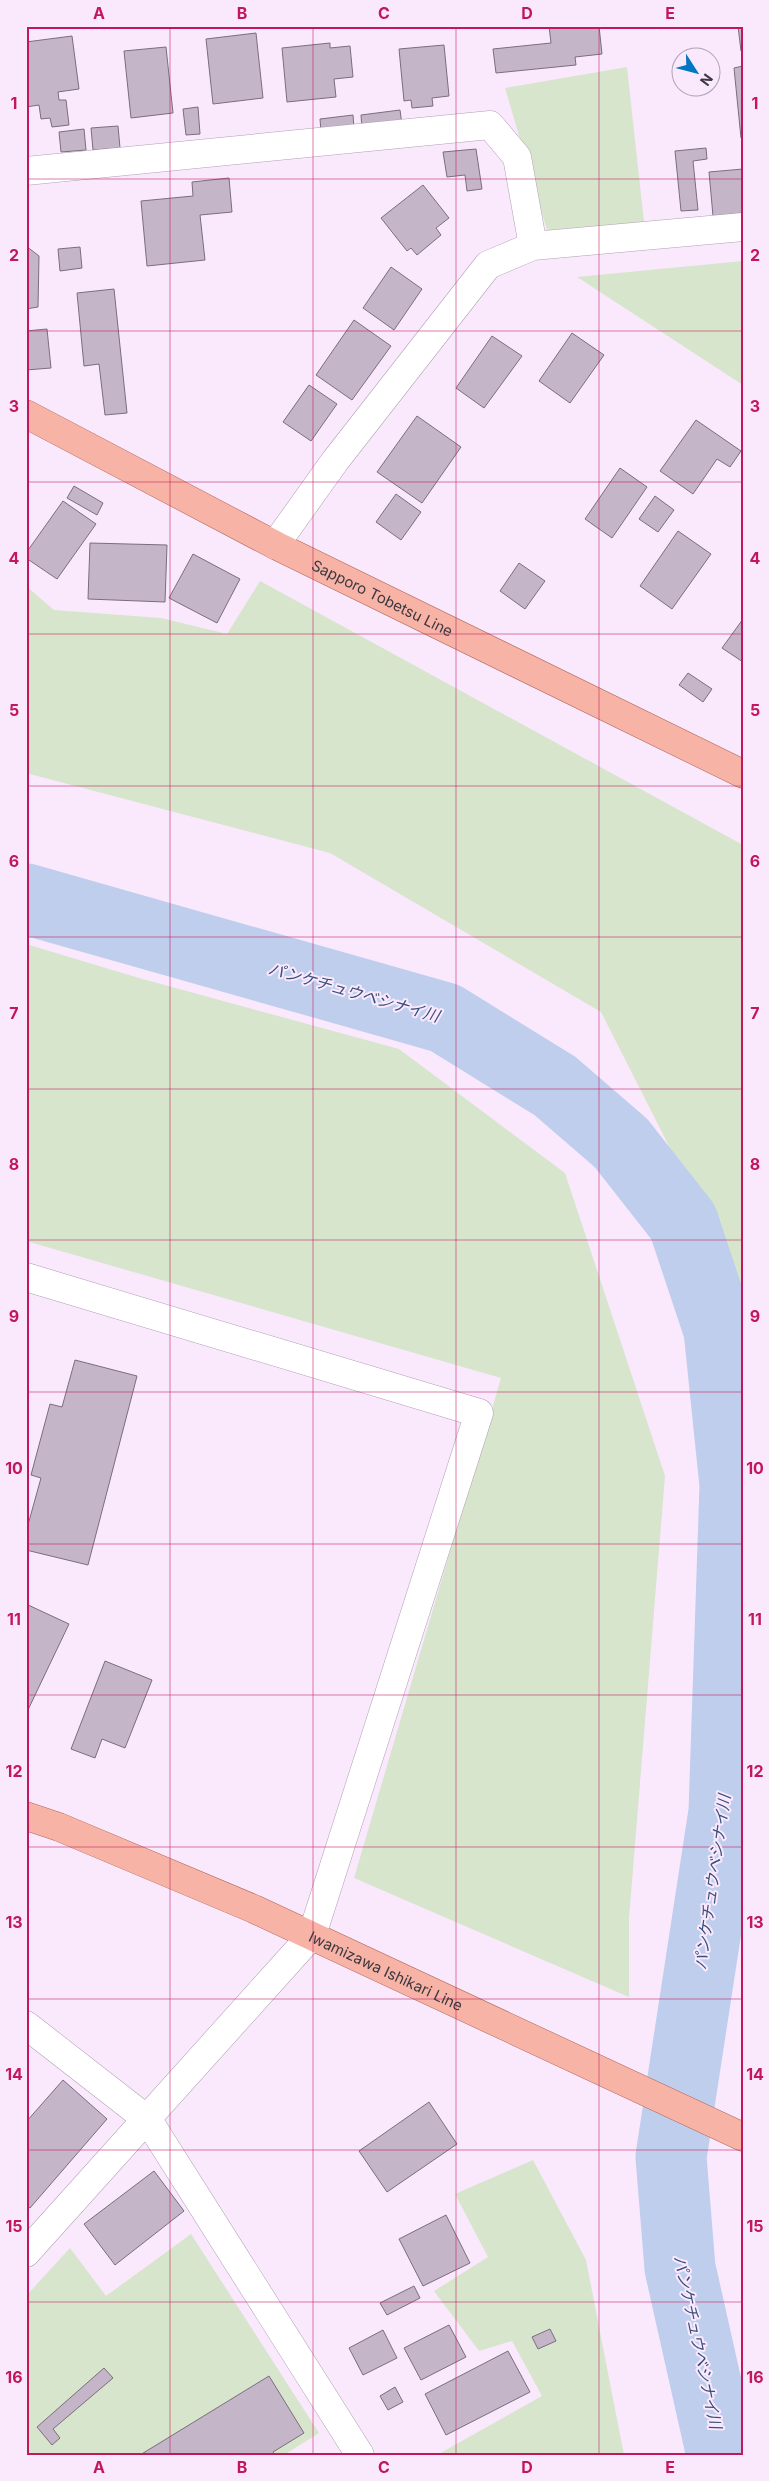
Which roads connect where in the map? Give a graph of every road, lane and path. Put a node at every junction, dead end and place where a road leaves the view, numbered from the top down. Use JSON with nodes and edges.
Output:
{"nodes":[{"id":1,"x":26,"y":171,"type":"edge"},
{"id":2,"x":743,"y":228,"type":"edge"},
{"id":3,"x":533,"y":246,"type":"junction"},
{"id":4,"x":26,"y":414,"type":"edge"},
{"id":5,"x":275,"y":545,"type":"junction"},
{"id":6,"x":743,"y":774,"type":"edge"},
{"id":7,"x":26,"y":1278,"type":"edge"},
{"id":8,"x":26,"y":1816,"type":"edge"},
{"id":9,"x":312,"y":1935,"type":"junction"},
{"id":10,"x":26,"y":2025,"type":"edge"},
{"id":11,"x":148,"y":2120,"type":"junction"},
{"id":12,"x":738,"y":2135,"type":"edge"},
{"id":13,"x":26,"y":2253,"type":"edge"},
{"id":14,"x":360,"y":2455,"type":"edge"}],
"edges":[{"from":1,"to":3,"type":"street"},
{"from":2,"to":3,"type":"street"},
{"from":3,"to":5,"type":"street"},
{"from":4,"to":5,"type":"main road","name":"Sapporo Tobetsu Line"},
{"from":5,"to":6,"type":"main road","name":"Sapporo Tobetsu Line"},
{"from":7,"to":9,"type":"street"},
{"from":8,"to":9,"type":"main road","name":"Iwamizawa Ishikari Line"},
{"from":9,"to":11,"type":"street"},
{"from":9,"to":12,"type":"main road","name":"Iwamizawa Ishikari Line"},
{"from":10,"to":11,"type":"street"},
{"from":11,"to":13,"type":"street"},
{"from":11,"to":14,"type":"street"}]}
